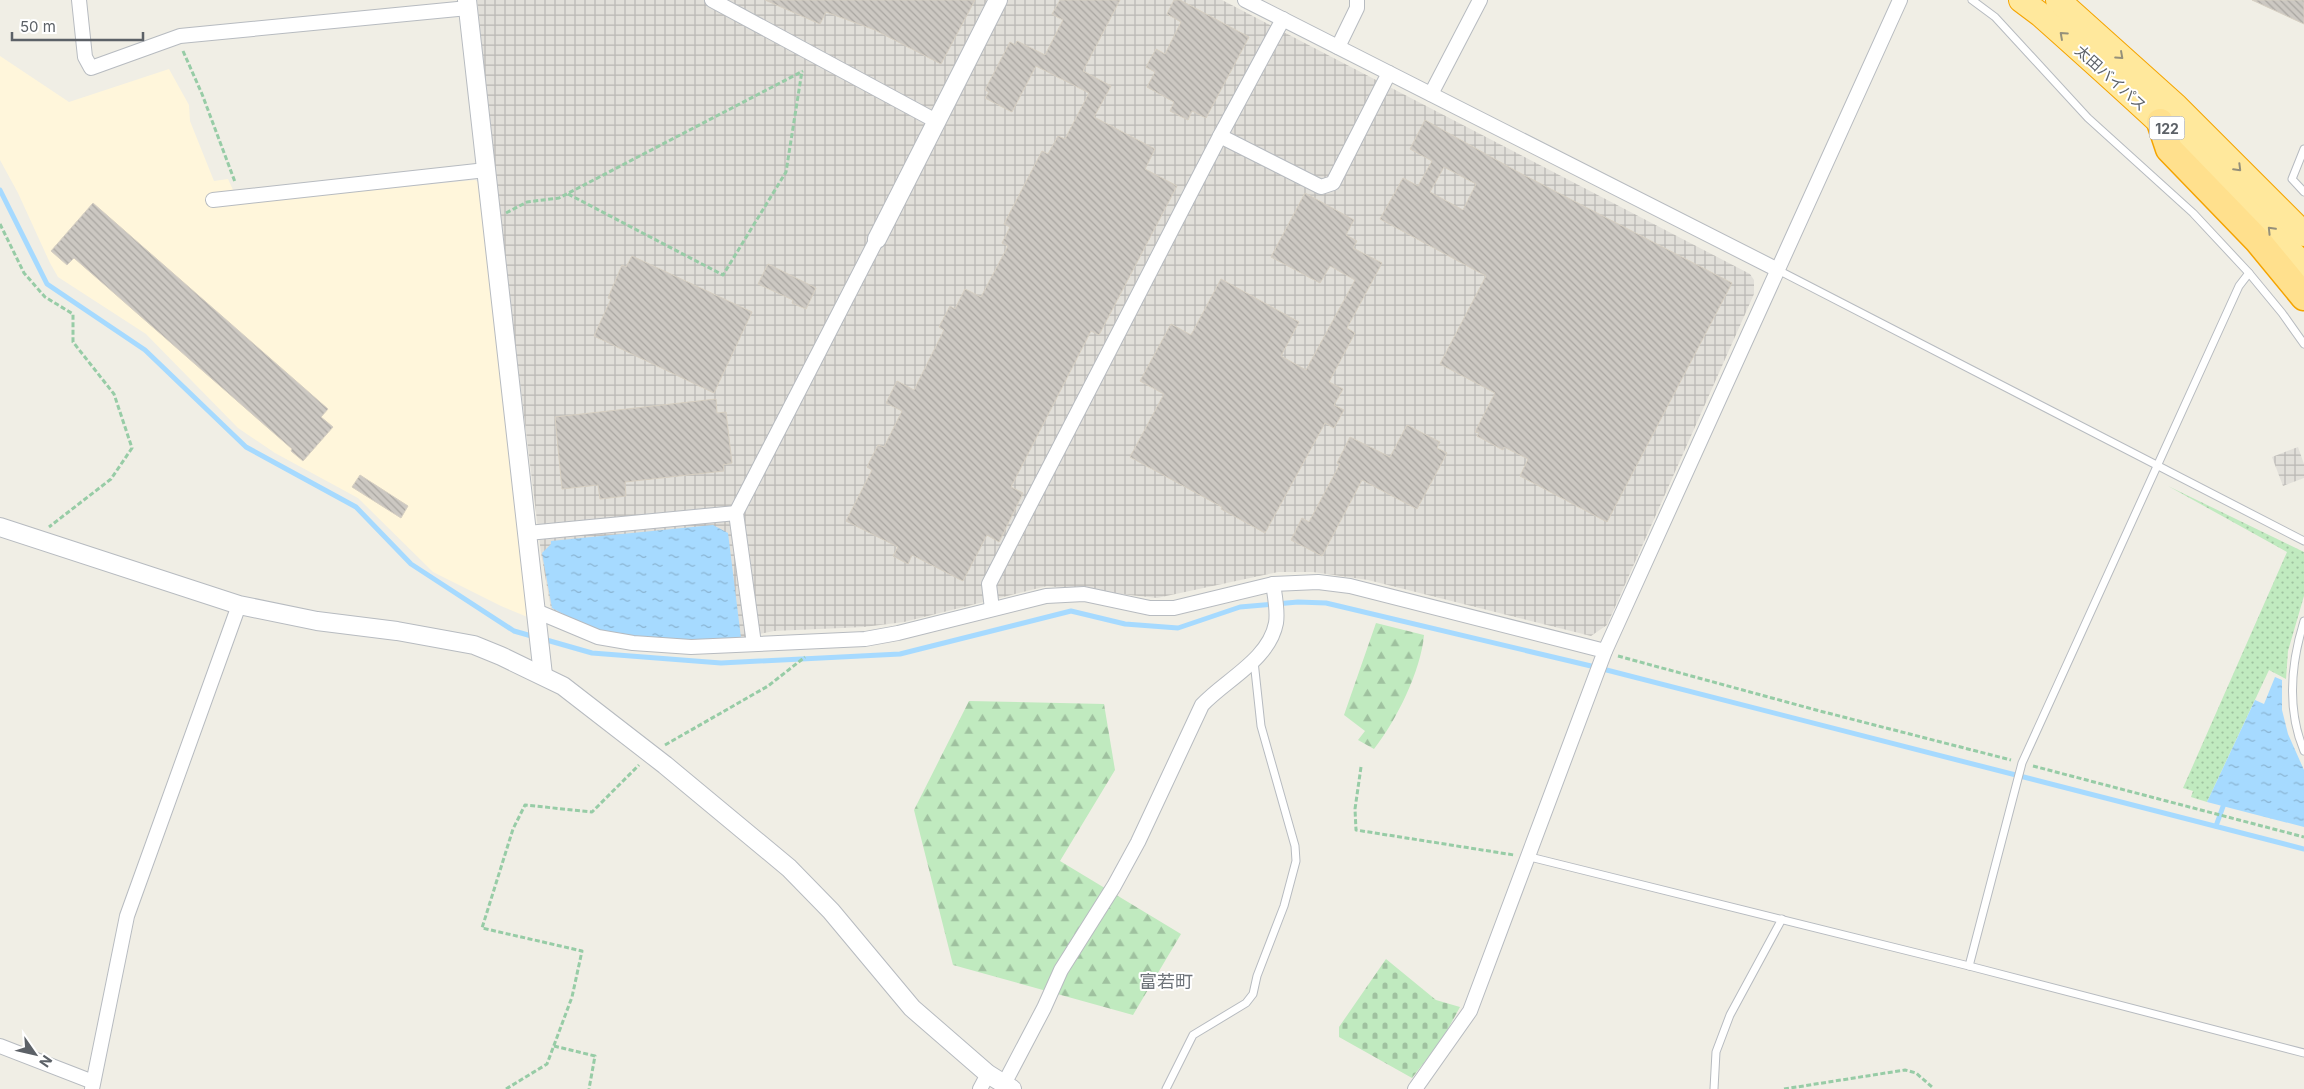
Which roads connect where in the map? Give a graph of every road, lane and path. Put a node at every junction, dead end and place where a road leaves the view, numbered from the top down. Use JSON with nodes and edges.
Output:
{"nodes":[{"id":1,"x":79,"y":0,"type":"edge"},
{"id":2,"x":712,"y":0,"type":"edge"},
{"id":3,"x":998,"y":0,"type":"edge"},
{"id":4,"x":1245,"y":0,"type":"edge"},
{"id":5,"x":1357,"y":0,"type":"edge"},
{"id":6,"x":1480,"y":0,"type":"edge"},
{"id":7,"x":1900,"y":0,"type":"edge"},
{"id":8,"x":1972,"y":0,"type":"edge"},
{"id":9,"x":2021,"y":0,"type":"edge"},
{"id":10,"x":2058,"y":0,"type":"edge"},
{"id":11,"x":467,"y":4,"type":"edge"},
{"id":12,"x":1283,"y":19,"type":"junction"},
{"id":13,"x":177,"y":38,"type":"junction"},
{"id":14,"x":1338,"y":47,"type":"junction"},
{"id":15,"x":824,"y":60,"type":"junction"},
{"id":16,"x":802,"y":72,"type":"junction"},
{"id":17,"x":1389,"y":73,"type":"junction"},
{"id":18,"x":1431,"y":94,"type":"junction"},
{"id":19,"x":936,"y":121,"type":"junction"},
{"id":20,"x":2160,"y":122,"type":"junction"},
{"id":21,"x":1220,"y":136,"type":"junction"},
{"id":22,"x":2304,"y":149,"type":"edge"},
{"id":23,"x":486,"y":170,"type":"junction"},
{"id":24,"x":2304,"y":192,"type":"edge"},
{"id":25,"x":568,"y":194,"type":"junction"},
{"id":26,"x":240,"y":197,"type":"junction"},
{"id":27,"x":214,"y":200,"type":"dead end"},
{"id":28,"x":491,"y":222,"type":"junction"},
{"id":29,"x":0,"y":224,"type":"edge"},
{"id":30,"x":2304,"y":234,"type":"edge"},
{"id":31,"x":877,"y":240,"type":"joint"},
{"id":32,"x":2304,"y":266,"type":"edge"},
{"id":33,"x":1778,"y":270,"type":"junction"},
{"id":34,"x":2249,"y":273,"type":"junction"},
{"id":35,"x":2304,"y":297,"type":"edge"},
{"id":36,"x":2304,"y":344,"type":"edge"},
{"id":37,"x":2157,"y":466,"type":"junction"},
{"id":38,"x":736,"y":513,"type":"junction"},
{"id":39,"x":0,"y":527,"type":"edge"},
{"id":40,"x":528,"y":533,"type":"junction"},
{"id":41,"x":34,"y":538,"type":"junction"},
{"id":42,"x":2304,"y":541,"type":"edge"},
{"id":43,"x":1274,"y":591,"type":"junction"},
{"id":44,"x":239,"y":605,"type":"junction"},
{"id":45,"x":992,"y":609,"type":"junction"},
{"id":46,"x":536,"y":611,"type":"junction"},
{"id":47,"x":2304,"y":621,"type":"edge"},
{"id":48,"x":826,"y":641,"type":"junction"},
{"id":49,"x":754,"y":644,"type":"junction"},
{"id":50,"x":1604,"y":656,"type":"junction"},
{"id":51,"x":1254,"y":659,"type":"junction"},
{"id":52,"x":543,"y":675,"type":"junction"},
{"id":53,"x":2304,"y":751,"type":"edge"},
{"id":54,"x":650,"y":753,"type":"junction"},
{"id":55,"x":2021,"y":765,"type":"junction"},
{"id":56,"x":1361,"y":767,"type":"dead end"},
{"id":57,"x":2304,"y":837,"type":"edge"},
{"id":58,"x":1530,"y":857,"type":"junction"},
{"id":59,"x":1782,"y":919,"type":"junction"},
{"id":60,"x":1969,"y":966,"type":"junction"},
{"id":61,"x":0,"y":1046,"type":"edge"},
{"id":62,"x":554,"y":1046,"type":"junction"},
{"id":63,"x":2304,"y":1052,"type":"edge"},
{"id":64,"x":984,"y":1081,"type":"edge"},
{"id":65,"x":92,"y":1086,"type":"edge"},
{"id":66,"x":1008,"y":1087,"type":"edge"},
{"id":67,"x":1932,"y":1087,"type":"dead end"},
{"id":68,"x":506,"y":1089,"type":"edge"},
{"id":69,"x":588,"y":1089,"type":"edge"},
{"id":70,"x":1166,"y":1089,"type":"edge"},
{"id":71,"x":1416,"y":1089,"type":"edge"},
{"id":72,"x":1714,"y":1089,"type":"edge"},
{"id":73,"x":1784,"y":1089,"type":"edge"}],
"edges":[{"from":1,"to":13,"type":"street"},
{"from":2,"to":15,"type":"street"},
{"from":3,"to":19,"type":"street"},
{"from":4,"to":12,"type":"street"},
{"from":5,"to":14,"type":"street"},
{"from":6,"to":18,"type":"street"},
{"from":7,"to":33,"type":"street"},
{"from":8,"to":34,"type":"lane"},
{"from":20,"to":9,"type":"highway","name":"太田バイパス","number":"122","one_way":true},
{"from":10,"to":30,"type":"highway","name":"太田バイパス","number":"122","one_way":true},
{"from":11,"to":13,"type":"street"},
{"from":11,"to":23,"type":"street"},
{"from":12,"to":14,"type":"street"},
{"from":12,"to":21,"type":"street"},
{"from":13,"to":26,"type":"path"},
{"from":14,"to":17,"type":"street"},
{"from":15,"to":16,"type":"path"},
{"from":15,"to":19,"type":"street"},
{"from":16,"to":25,"type":"path"},
{"from":16,"to":25,"type":"path"},
{"from":17,"to":18,"type":"street"},
{"from":17,"to":21,"type":"street"},
{"from":18,"to":33,"type":"street"},
{"from":19,"to":31,"type":"street"},
{"from":32,"to":20,"type":"highway","name":"太田バイパス","number":"122","one_way":true},
{"from":20,"to":35,"type":"highway"},
{"from":21,"to":45,"type":"street"},
{"from":22,"to":24,"type":"lane"},
{"from":23,"to":26,"type":"street"},
{"from":23,"to":28,"type":"street"},
{"from":25,"to":28,"type":"path"},
{"from":26,"to":27,"type":"street"},
{"from":28,"to":40,"type":"street"},
{"from":29,"to":41,"type":"path"},
{"from":31,"to":38,"type":"street"},
{"from":33,"to":37,"type":"lane"},
{"from":33,"to":50,"type":"street"},
{"from":34,"to":36,"type":"lane"},
{"from":34,"to":37,"type":"lane"},
{"from":37,"to":42,"type":"lane"},
{"from":37,"to":55,"type":"lane"},
{"from":38,"to":40,"type":"street"},
{"from":38,"to":49,"type":"street"},
{"from":39,"to":41,"type":"street"},
{"from":40,"to":46,"type":"street"},
{"from":41,"to":44,"type":"street"},
{"from":43,"to":45,"type":"street"},
{"from":43,"to":50,"type":"street"},
{"from":43,"to":51,"type":"street"},
{"from":44,"to":52,"type":"street"},
{"from":44,"to":65,"type":"street"},
{"from":45,"to":48,"type":"street"},
{"from":46,"to":49,"type":"street"},
{"from":46,"to":52,"type":"street"},
{"from":47,"to":53,"type":"lane"},
{"from":48,"to":49,"type":"street"},
{"from":48,"to":54,"type":"path"},
{"from":50,"to":55,"type":"path"},
{"from":50,"to":58,"type":"street"},
{"from":51,"to":66,"type":"street"},
{"from":51,"to":70,"type":"lane"},
{"from":52,"to":54,"type":"street"},
{"from":54,"to":62,"type":"path"},
{"from":54,"to":64,"type":"street"},
{"from":55,"to":57,"type":"path"},
{"from":55,"to":60,"type":"lane"},
{"from":56,"to":58,"type":"path"},
{"from":58,"to":59,"type":"lane"},
{"from":58,"to":71,"type":"street"},
{"from":59,"to":60,"type":"lane"},
{"from":59,"to":72,"type":"lane"},
{"from":60,"to":63,"type":"lane"},
{"from":61,"to":65,"type":"street"},
{"from":62,"to":68,"type":"path"},
{"from":62,"to":69,"type":"path"},
{"from":64,"to":66,"type":"street"},
{"from":67,"to":73,"type":"path"}]}
